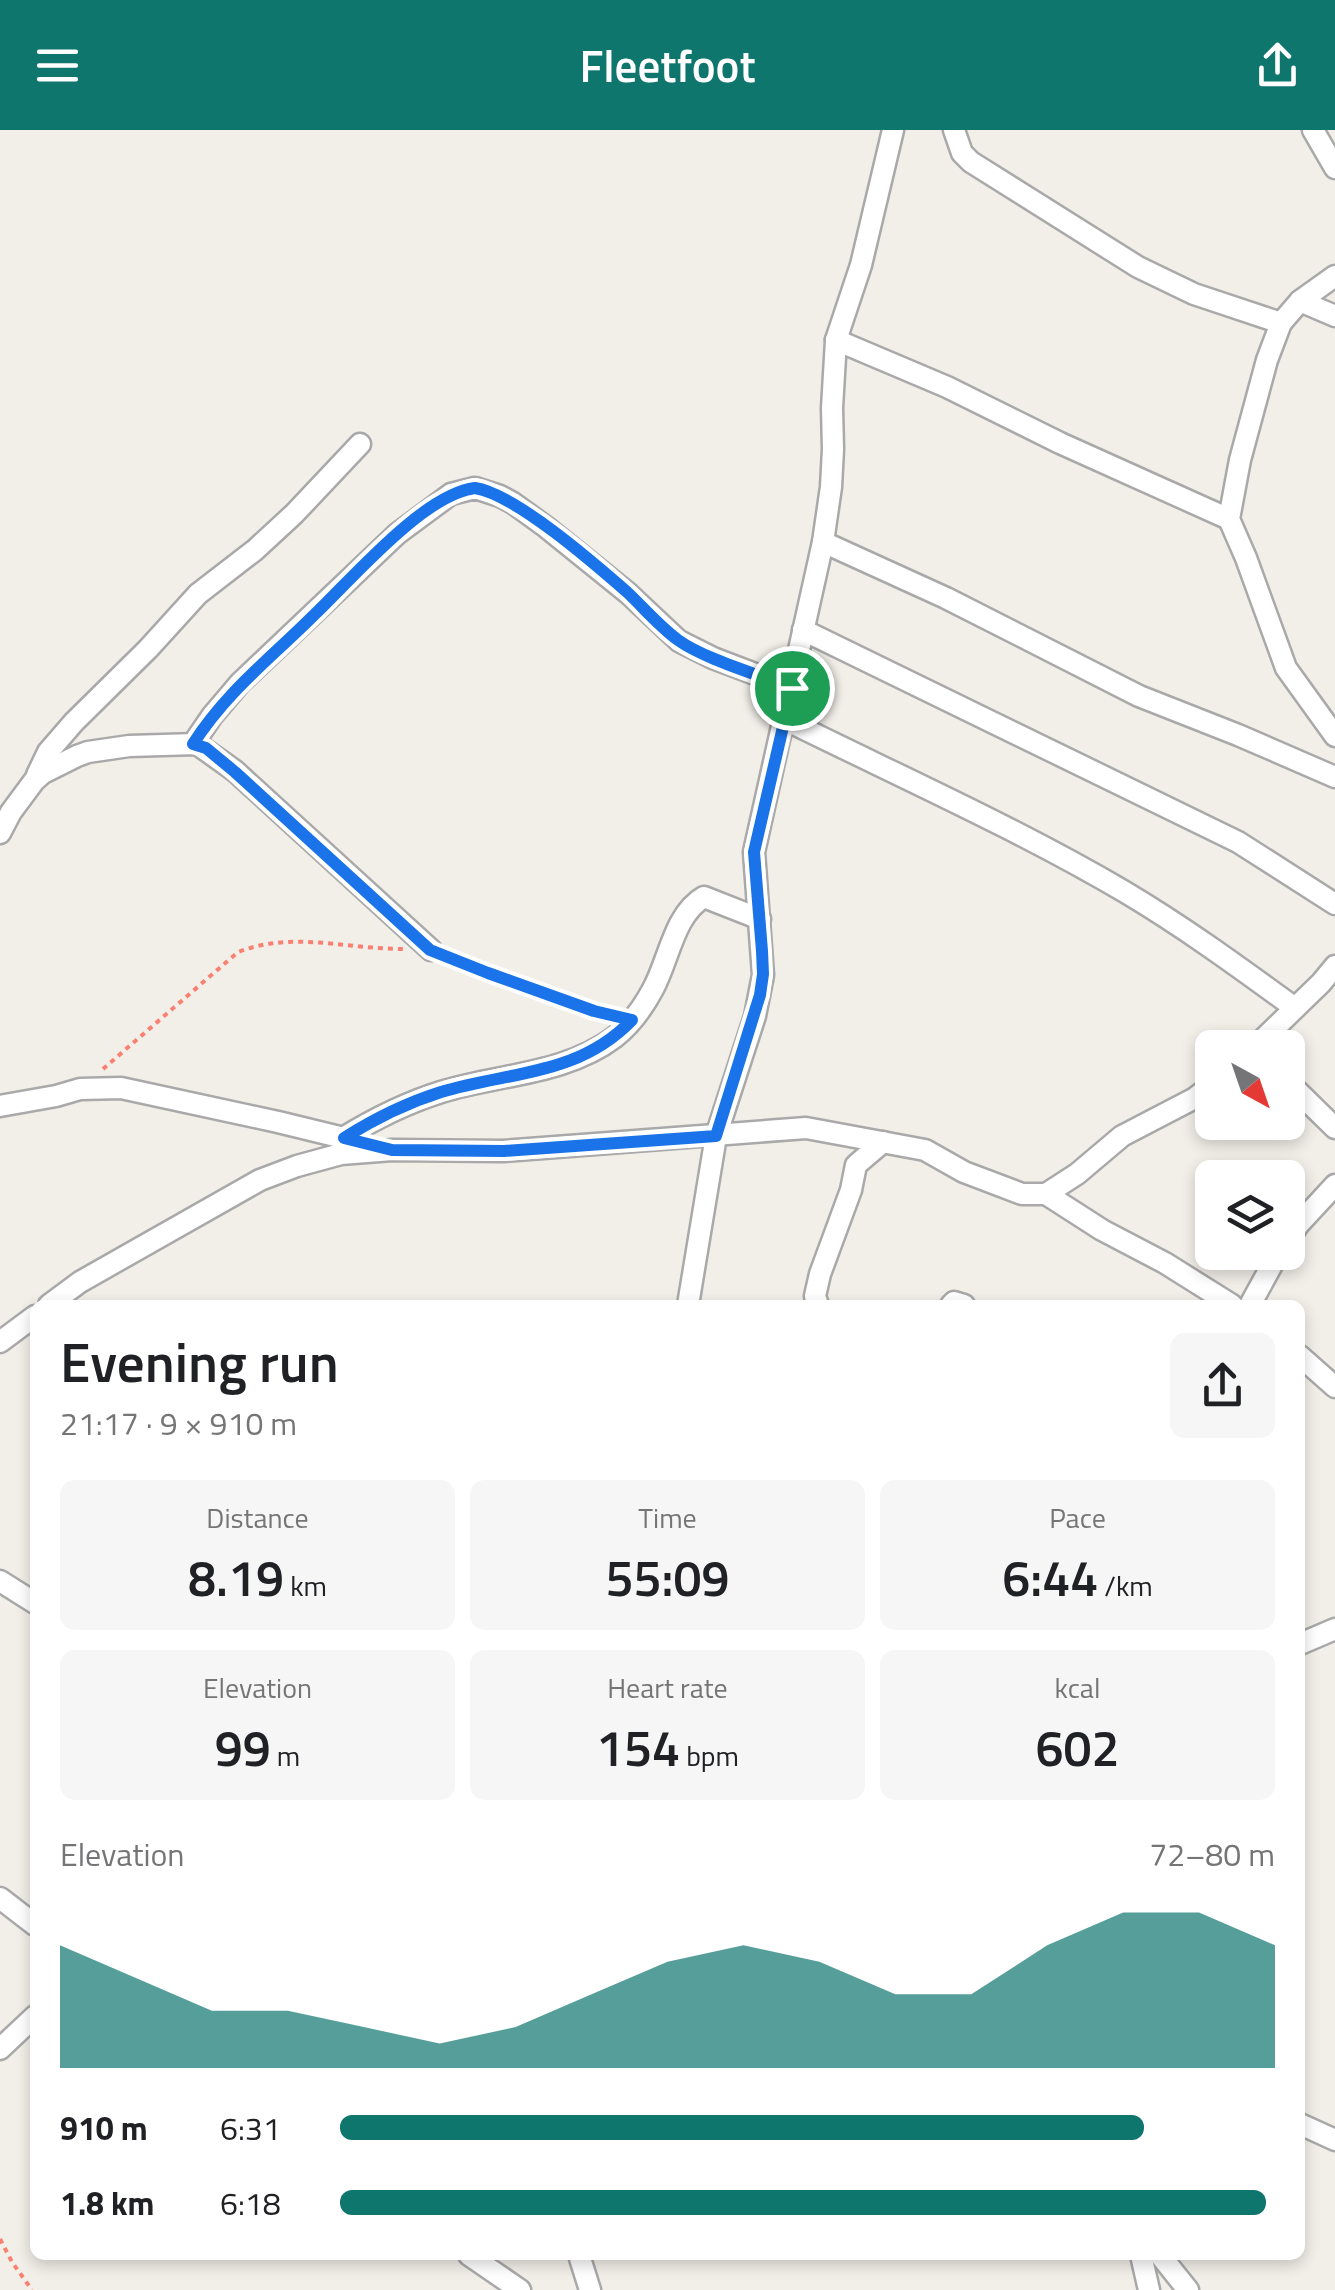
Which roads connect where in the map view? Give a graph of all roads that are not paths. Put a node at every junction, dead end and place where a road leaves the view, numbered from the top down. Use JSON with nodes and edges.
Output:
{"nodes":[{"id":1,"x":892,"y":130,"type":"edge"},
{"id":2,"x":954,"y":130,"type":"edge"},
{"id":3,"x":1313,"y":130,"type":"edge"},
{"id":4,"x":1335,"y":168,"type":"edge"},
{"id":5,"x":1335,"y":276,"type":"edge"},
{"id":6,"x":1300,"y":301,"type":"junction"},
{"id":7,"x":1335,"y":316,"type":"edge"},
{"id":8,"x":1281,"y":323,"type":"junction"},
{"id":9,"x":836,"y":340,"type":"junction"},
{"id":10,"x":360,"y":444,"type":"dead end"},
{"id":11,"x":1229,"y":519,"type":"junction"},
{"id":12,"x":824,"y":542,"type":"junction"},
{"id":13,"x":803,"y":630,"type":"junction"},
{"id":14,"x":792,"y":688,"type":"junction"},
{"id":15,"x":786,"y":720,"type":"junction"},
{"id":16,"x":1335,"y":736,"type":"edge"},
{"id":17,"x":193,"y":744,"type":"junction"},
{"id":18,"x":1335,"y":777,"type":"edge"},
{"id":19,"x":34,"y":781,"type":"junction"},
{"id":20,"x":0,"y":833,"type":"edge"},
{"id":21,"x":1335,"y":904,"type":"edge"},
{"id":22,"x":760,"y":918,"type":"junction"},
{"id":23,"x":430,"y":950,"type":"road end"},
{"id":24,"x":1335,"y":966,"type":"edge"},
{"id":25,"x":1295,"y":1008,"type":"junction"},
{"id":26,"x":1272,"y":1030,"type":"edge"},
{"id":27,"x":1195,"y":1099,"type":"edge"},
{"id":28,"x":1305,"y":1099,"type":"edge"},
{"id":29,"x":0,"y":1106,"type":"edge"},
{"id":30,"x":1335,"y":1128,"type":"edge"},
{"id":31,"x":716,"y":1136,"type":"junction"},
{"id":32,"x":344,"y":1138,"type":"junction"},
{"id":33,"x":882,"y":1142,"type":"junction"},
{"id":34,"x":392,"y":1150,"type":"junction"},
{"id":35,"x":1335,"y":1186,"type":"edge"},
{"id":36,"x":1046,"y":1194,"type":"junction"},
{"id":37,"x":1305,"y":1217,"type":"edge"},
{"id":38,"x":1270,"y":1270,"type":"edge"},
{"id":39,"x":56,"y":1300,"type":"edge"},
{"id":40,"x":689,"y":1300,"type":"edge"},
{"id":41,"x":817,"y":1300,"type":"edge"},
{"id":42,"x":1224,"y":1300,"type":"edge"},
{"id":43,"x":1253,"y":1300,"type":"edge"},
{"id":44,"x":30,"y":1320,"type":"edge"},
{"id":45,"x":0,"y":1342,"type":"edge"},
{"id":46,"x":1305,"y":1360,"type":"edge"},
{"id":47,"x":1335,"y":1387,"type":"edge"},
{"id":48,"x":0,"y":1581,"type":"edge"},
{"id":49,"x":30,"y":1600,"type":"edge"},
{"id":50,"x":1335,"y":1629,"type":"edge"},
{"id":51,"x":1305,"y":1642,"type":"edge"},
{"id":52,"x":0,"y":1898,"type":"edge"},
{"id":53,"x":30,"y":1921,"type":"edge"},
{"id":54,"x":30,"y":2021,"type":"edge"},
{"id":55,"x":0,"y":2049,"type":"edge"},
{"id":56,"x":1305,"y":2126,"type":"edge"},
{"id":57,"x":1335,"y":2140,"type":"edge"},
{"id":58,"x":475,"y":2260,"type":"edge"},
{"id":59,"x":581,"y":2260,"type":"edge"},
{"id":60,"x":1141,"y":2260,"type":"edge"},
{"id":61,"x":1164,"y":2260,"type":"edge"},
{"id":62,"x":514,"y":2288,"type":"edge"},
{"id":63,"x":590,"y":2290,"type":"edge"},
{"id":64,"x":1149,"y":2290,"type":"edge"},
{"id":65,"x":1188,"y":2290,"type":"edge"}],
"edges":[{"from":1,"to":9,"type":"street"},
{"from":2,"to":8,"type":"street"},
{"from":3,"to":4,"type":"street"},
{"from":5,"to":6,"type":"street"},
{"from":6,"to":7,"type":"street"},
{"from":6,"to":8,"type":"street"},
{"from":8,"to":11,"type":"street"},
{"from":9,"to":11,"type":"street"},
{"from":9,"to":12,"type":"street"},
{"from":10,"to":19,"type":"street"},
{"from":11,"to":16,"type":"street"},
{"from":12,"to":13,"type":"street"},
{"from":12,"to":18,"type":"street"},
{"from":13,"to":14,"type":"street"},
{"from":13,"to":21,"type":"street"},
{"from":14,"to":15,"type":"street"},
{"from":14,"to":17,"type":"street"},
{"from":15,"to":22,"type":"street"},
{"from":15,"to":25,"type":"street"},
{"from":17,"to":19,"type":"street"},
{"from":17,"to":23,"type":"street"},
{"from":19,"to":20,"type":"street"},
{"from":22,"to":31,"type":"street"},
{"from":22,"to":32,"type":"street"},
{"from":24,"to":25,"type":"street"},
{"from":25,"to":26,"type":"street"},
{"from":27,"to":36,"type":"street"},
{"from":28,"to":30,"type":"street"},
{"from":29,"to":32,"type":"street"},
{"from":31,"to":33,"type":"street"},
{"from":31,"to":34,"type":"street"},
{"from":31,"to":40,"type":"street"},
{"from":32,"to":34,"type":"street"},
{"from":33,"to":36,"type":"street"},
{"from":33,"to":41,"type":"street"},
{"from":34,"to":39,"type":"street"},
{"from":35,"to":37,"type":"street"},
{"from":36,"to":42,"type":"street"},
{"from":38,"to":43,"type":"street"},
{"from":44,"to":45,"type":"street"},
{"from":46,"to":47,"type":"street"},
{"from":48,"to":49,"type":"street"},
{"from":50,"to":51,"type":"street"},
{"from":52,"to":53,"type":"street"},
{"from":54,"to":55,"type":"street"},
{"from":56,"to":57,"type":"street"},
{"from":58,"to":62,"type":"street"},
{"from":59,"to":63,"type":"street"},
{"from":60,"to":64,"type":"street"},
{"from":61,"to":65,"type":"street"}]}
